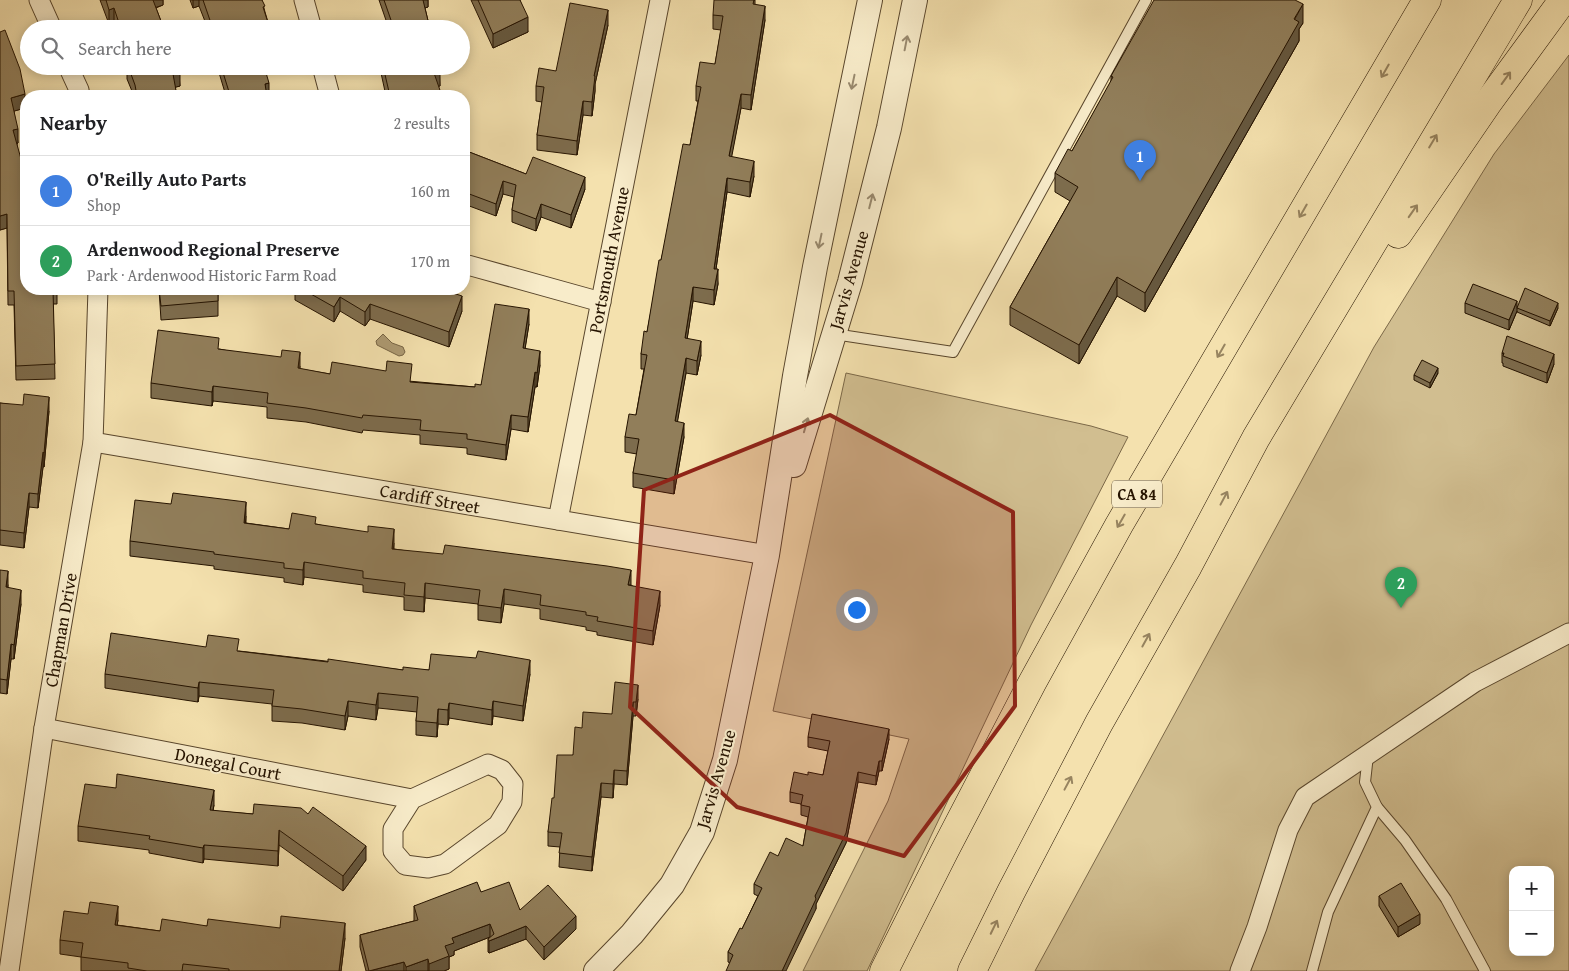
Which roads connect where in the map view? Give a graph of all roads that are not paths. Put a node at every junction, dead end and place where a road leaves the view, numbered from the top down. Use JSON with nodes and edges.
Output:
{"nodes":[{"id":1,"x":40,"y":0,"type":"edge"},
{"id":2,"x":304,"y":0,"type":"edge"},
{"id":3,"x":660,"y":0,"type":"edge"},
{"id":4,"x":870,"y":0,"type":"edge"},
{"id":5,"x":915,"y":0,"type":"edge"},
{"id":6,"x":1146,"y":0,"type":"edge"},
{"id":7,"x":1420,"y":0,"type":"edge"},
{"id":8,"x":1427,"y":0,"type":"edge"},
{"id":9,"x":1518,"y":0,"type":"edge"},
{"id":10,"x":1563,"y":0,"type":"edge"},
{"id":11,"x":48,"y":20,"type":"edge"},
{"id":12,"x":310,"y":20,"type":"edge"},
{"id":13,"x":1410,"y":29,"type":"junction"},
{"id":14,"x":72,"y":75,"type":"edge"},
{"id":15,"x":324,"y":75,"type":"edge"},
{"id":16,"x":79,"y":90,"type":"edge"},
{"id":17,"x":328,"y":90,"type":"edge"},
{"id":18,"x":470,"y":266,"type":"edge"},
{"id":19,"x":98,"y":295,"type":"edge"},
{"id":20,"x":601,"y":302,"type":"junction"},
{"id":21,"x":834,"y":334,"type":"junction"},
{"id":22,"x":1256,"y":438,"type":"junction"},
{"id":23,"x":93,"y":442,"type":"junction"},
{"id":24,"x":558,"y":520,"type":"junction"},
{"id":25,"x":767,"y":555,"type":"junction"},
{"id":26,"x":1569,"y":633,"type":"edge"},
{"id":27,"x":44,"y":728,"type":"junction"},
{"id":28,"x":1368,"y":755,"type":"junction"},
{"id":29,"x":412,"y":799,"type":"junction"},
{"id":30,"x":1377,"y":807,"type":"junction"},
{"id":31,"x":9,"y":971,"type":"edge"},
{"id":32,"x":596,"y":971,"type":"edge"},
{"id":33,"x":884,"y":971,"type":"edge"},
{"id":34,"x":972,"y":971,"type":"edge"},
{"id":35,"x":1240,"y":971,"type":"edge"},
{"id":36,"x":1312,"y":971,"type":"edge"},
{"id":37,"x":1485,"y":971,"type":"edge"}],
"edges":[{"from":1,"to":11,"type":"street"},
{"from":2,"to":12,"type":"street"},
{"from":3,"to":20,"type":"street","name":"Portsmouth Avenue"},
{"from":4,"to":25,"type":"street","name":"Jarvis Avenue","one_way":true},
{"from":21,"to":5,"type":"street","name":"Jarvis Avenue","one_way":true},
{"from":6,"to":21,"type":"lane"},
{"from":7,"to":13,"type":"highway"},
{"from":8,"to":13,"type":"highway","number":"CA 84"},
{"from":22,"to":9,"type":"highway","one_way":true},
{"from":22,"to":10,"type":"highway","one_way":true},
{"from":13,"to":33,"type":"highway","number":"CA 84","one_way":true},
{"from":14,"to":16,"type":"street"},
{"from":15,"to":17,"type":"street"},
{"from":18,"to":20,"type":"street"},
{"from":19,"to":23,"type":"street","name":"Chapman Drive"},
{"from":20,"to":24,"type":"street","name":"Portsmouth Avenue"},
{"from":25,"to":21,"type":"street","name":"Jarvis Avenue","one_way":true},
{"from":34,"to":22,"type":"highway","one_way":true},
{"from":23,"to":24,"type":"street","name":"Cardiff Street"},
{"from":23,"to":27,"type":"street","name":"Chapman Drive"},
{"from":24,"to":25,"type":"street","name":"Cardiff Street"},
{"from":25,"to":32,"type":"street","name":"Jarvis Avenue"},
{"from":26,"to":28,"type":"street"},
{"from":27,"to":29,"type":"street","name":"Donegal Court"},
{"from":27,"to":31,"type":"street","name":"Chapman Drive"},
{"from":28,"to":30,"type":"lane"},
{"from":28,"to":35,"type":"street"},
{"from":29,"to":29,"type":"street"},
{"from":30,"to":36,"type":"lane"},
{"from":30,"to":37,"type":"lane"}]}
